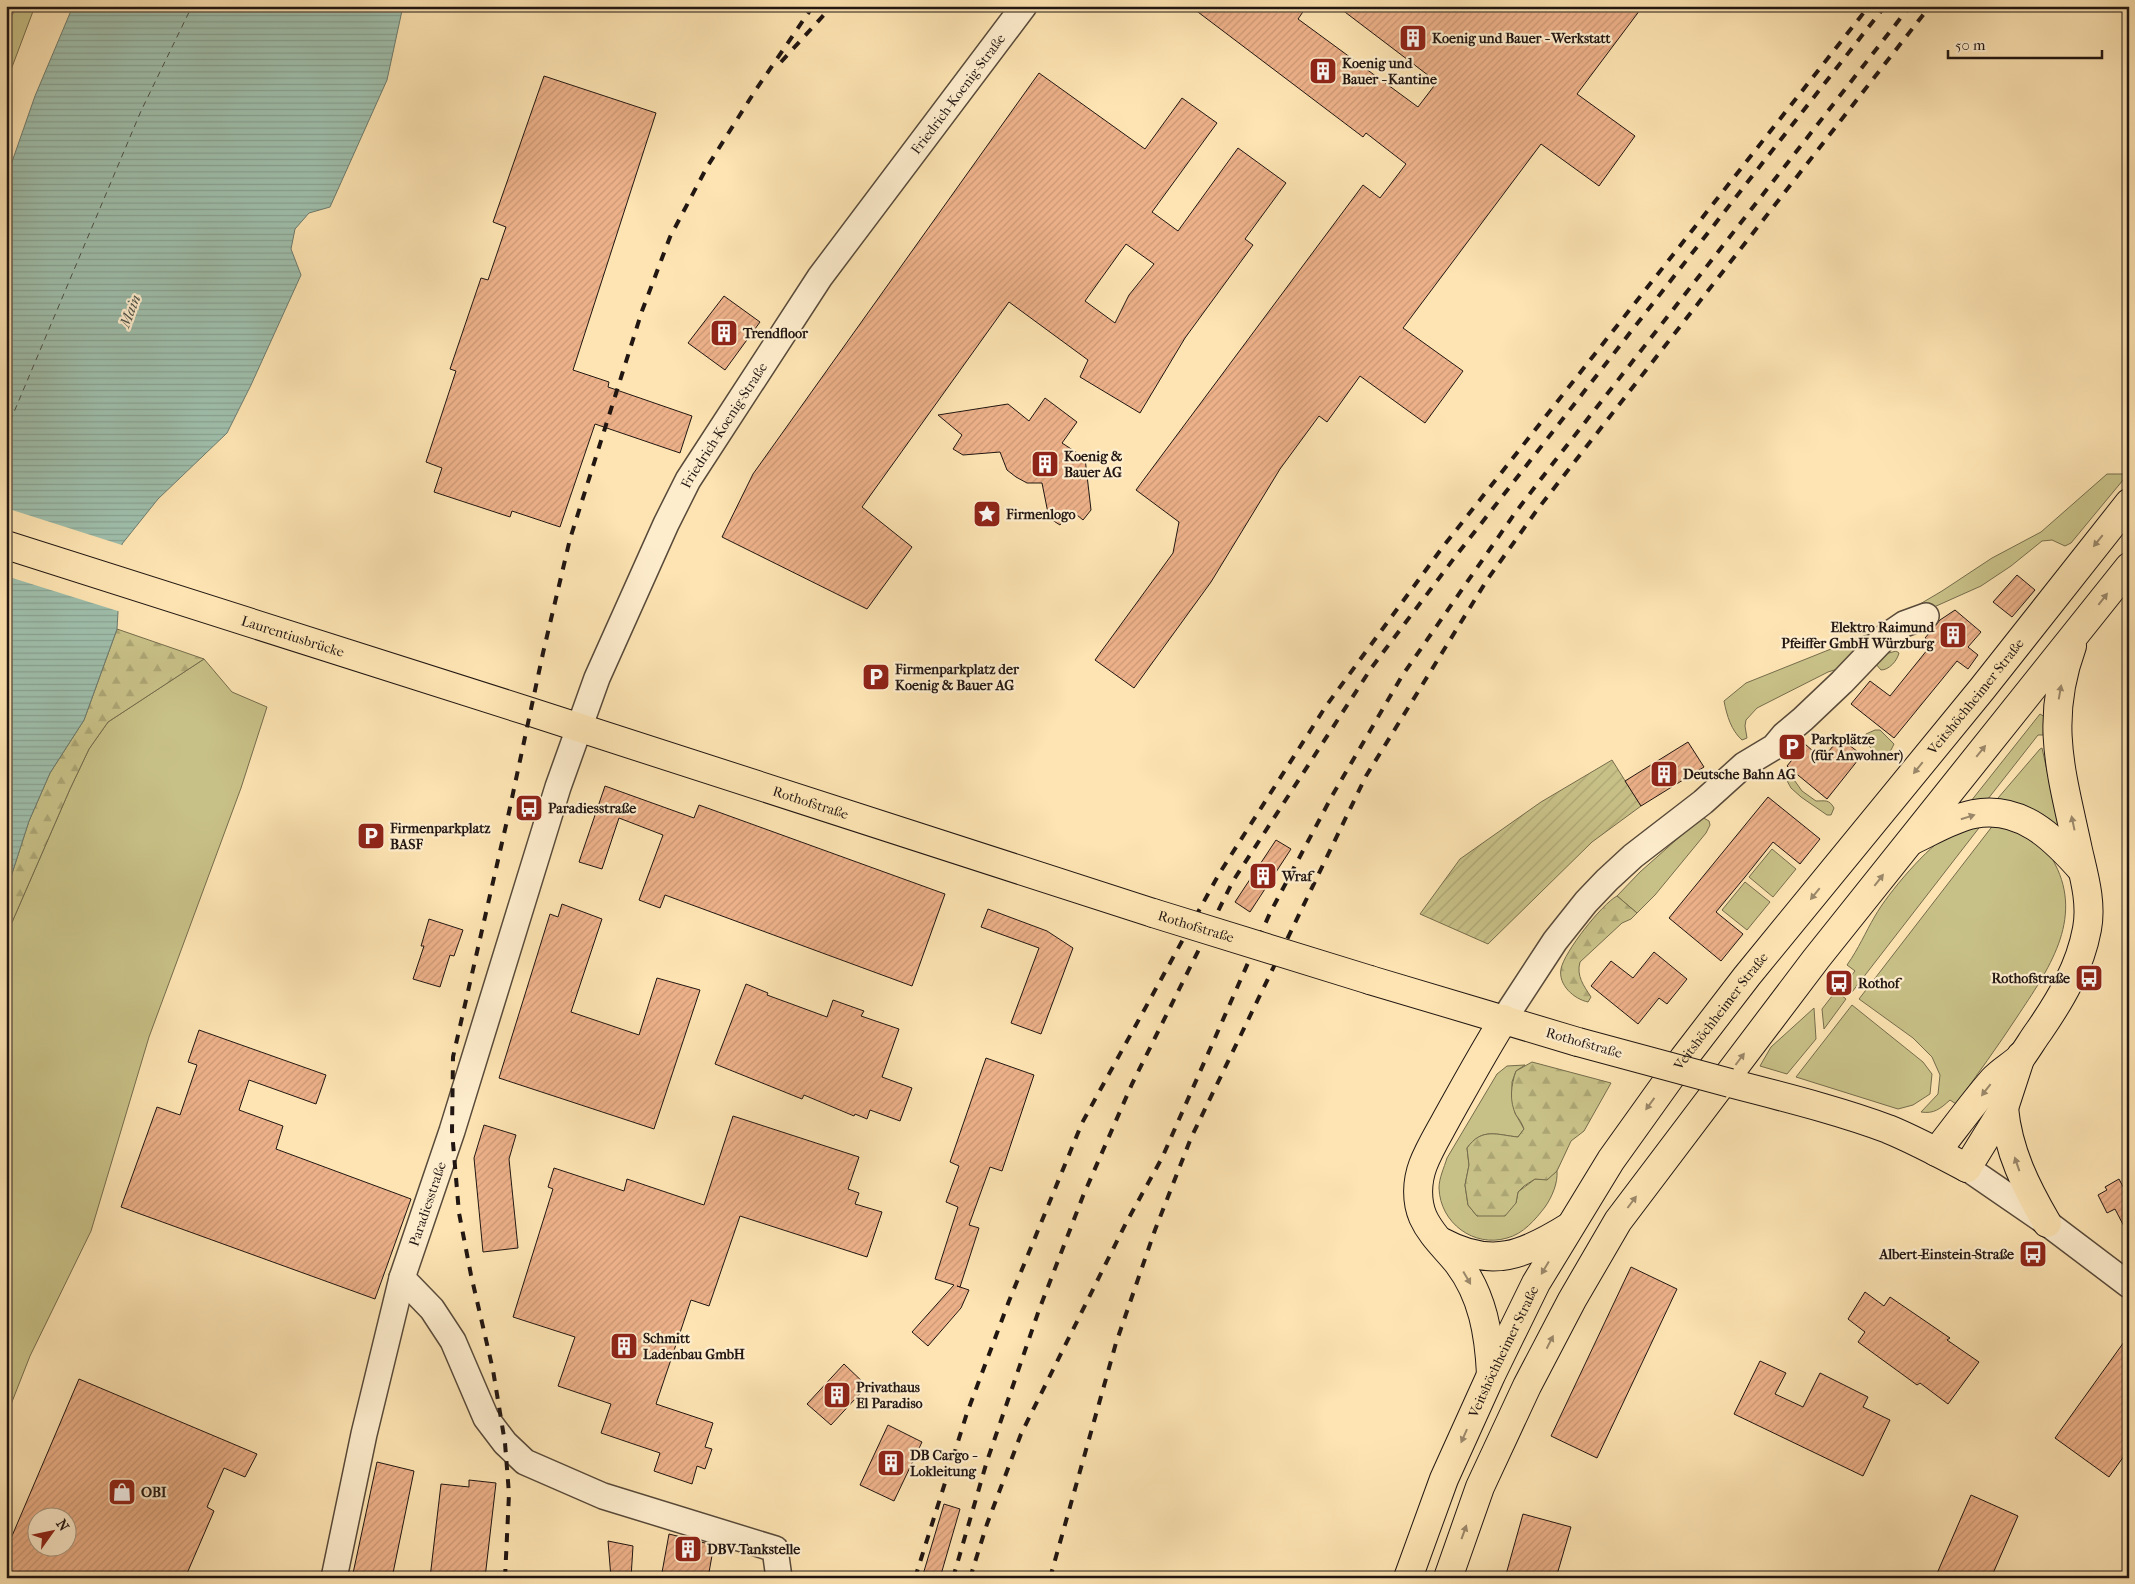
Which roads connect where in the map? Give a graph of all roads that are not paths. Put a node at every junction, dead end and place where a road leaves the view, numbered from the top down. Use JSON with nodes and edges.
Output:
{"nodes":[{"id":1,"x":1024,"y":6,"type":"edge"},
{"id":2,"x":2129,"y":504,"type":"edge"},
{"id":3,"x":6,"y":545,"type":"edge"},
{"id":4,"x":2129,"y":567,"type":"edge"},
{"id":5,"x":1926,"y":616,"type":"dead end"},
{"id":6,"x":2078,"y":630,"type":"junction"},
{"id":7,"x":580,"y":727,"type":"junction"},
{"id":8,"x":1907,"y":843,"type":"junction"},
{"id":9,"x":2083,"y":871,"type":"junction"},
{"id":10,"x":1504,"y":1019,"type":"junction"},
{"id":11,"x":2021,"y":1056,"type":"junction"},
{"id":12,"x":2004,"y":1108,"type":"junction"},
{"id":13,"x":1936,"y":1152,"type":"junction"},
{"id":14,"x":1967,"y":1168,"type":"junction"},
{"id":15,"x":2047,"y":1223,"type":"junction"},
{"id":16,"x":1570,"y":1226,"type":"junction"},
{"id":17,"x":1438,"y":1240,"type":"junction"},
{"id":18,"x":402,"y":1278,"type":"junction"},
{"id":19,"x":2129,"y":1285,"type":"edge"},
{"id":20,"x":1491,"y":1375,"type":"junction"},
{"id":21,"x":334,"y":1578,"type":"edge"},
{"id":22,"x":779,"y":1578,"type":"edge"},
{"id":23,"x":1408,"y":1578,"type":"edge"},
{"id":24,"x":1448,"y":1578,"type":"edge"}],
"edges":[{"from":1,"to":7,"type":"street","name":"Friedrich-Koenig-Straße"},
{"from":2,"to":16,"type":"main road","name":"Veitshöchheimer Straße","one_way":true},
{"from":3,"to":7,"type":"main road","name":"Laurentiusbrücke"},
{"from":6,"to":4,"type":"main road","one_way":true},
{"from":5,"to":10,"type":"street"},
{"from":8,"to":6,"type":"main road","one_way":true},
{"from":9,"to":6,"type":"main road","one_way":true},
{"from":7,"to":10,"type":"main road","name":"Rothofstraße","bridge":true},
{"from":7,"to":18,"type":"street","name":"Paradiesstraße"},
{"from":8,"to":9,"type":"main road","one_way":true},
{"from":24,"to":8,"type":"main road","one_way":true},
{"from":9,"to":11,"type":"main road"},
{"from":10,"to":13,"type":"main road","name":"Rothofstraße","bridge":true},
{"from":10,"to":17,"type":"main road"},
{"from":11,"to":12,"type":"main road"},
{"from":11,"to":13,"type":"main road","one_way":true},
{"from":12,"to":14,"type":"main road"},
{"from":15,"to":12,"type":"main road","one_way":true},
{"from":13,"to":14,"type":"main road"},
{"from":14,"to":15,"type":"street"},
{"from":15,"to":19,"type":"street"},
{"from":16,"to":17,"type":"main road"},
{"from":16,"to":20,"type":"main road","name":"Veitshöchheimer Straße","one_way":true},
{"from":17,"to":20,"type":"main road","one_way":true},
{"from":18,"to":21,"type":"street","name":"Paradiesstraße"},
{"from":18,"to":22,"type":"street"},
{"from":20,"to":23,"type":"main road","name":"Veitshöchheimer Straße","one_way":true}]}
